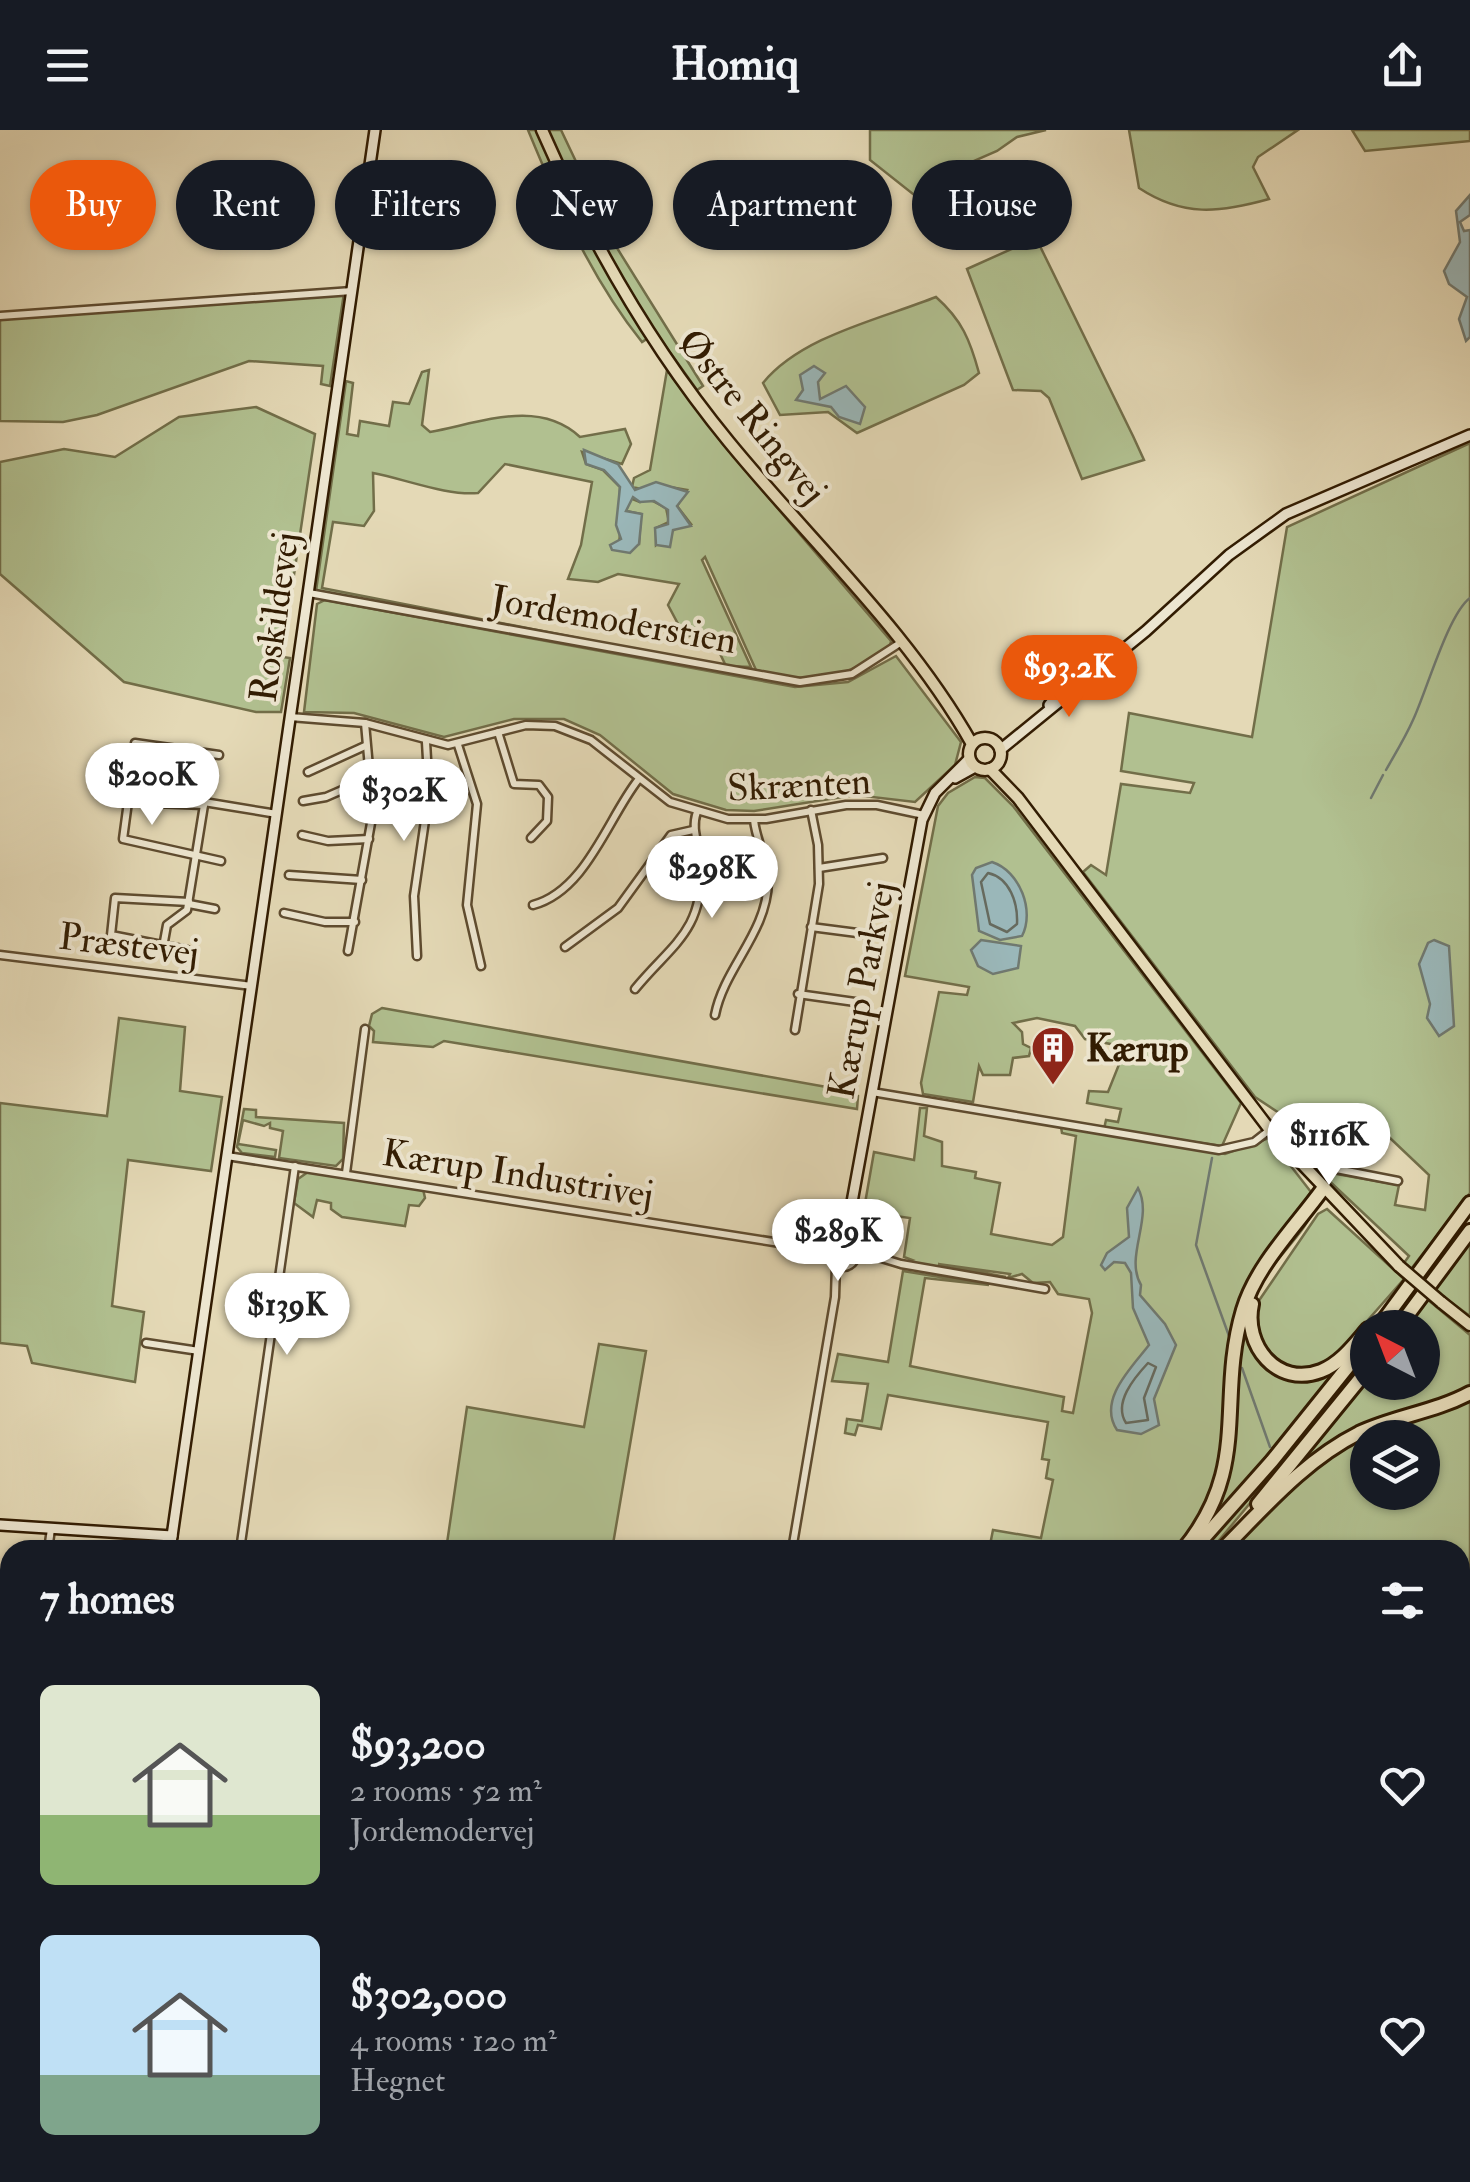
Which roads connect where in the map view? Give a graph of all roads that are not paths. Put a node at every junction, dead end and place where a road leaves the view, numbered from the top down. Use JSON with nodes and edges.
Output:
{"nodes":[{"id":1,"x":376,"y":130,"type":"edge"},
{"id":2,"x":542,"y":130,"type":"edge"},
{"id":3,"x":352,"y":291,"type":"junction"},
{"id":4,"x":0,"y":316,"type":"edge"},
{"id":5,"x":1470,"y":435,"type":"edge"},
{"id":6,"x":308,"y":594,"type":"junction"},
{"id":7,"x":900,"y":643,"type":"junction"},
{"id":8,"x":290,"y":717,"type":"junction"},
{"id":9,"x":365,"y":724,"type":"junction"},
{"id":10,"x":498,"y":732,"type":"junction"},
{"id":11,"x":976,"y":741,"type":"junction"},
{"id":12,"x":426,"y":742,"type":"junction"},
{"id":13,"x":135,"y":743,"type":"dead end"},
{"id":14,"x":458,"y":744,"type":"junction"},
{"id":15,"x":365,"y":746,"type":"junction"},
{"id":16,"x":998,"y":747,"type":"junction"},
{"id":17,"x":190,"y":751,"type":"junction"},
{"id":18,"x":220,"y":755,"type":"dead end"},
{"id":19,"x":972,"y":763,"type":"junction"},
{"id":20,"x":994,"y":766,"type":"junction"},
{"id":21,"x":308,"y":772,"type":"dead end"},
{"id":22,"x":372,"y":777,"type":"junction"},
{"id":23,"x":638,"y":780,"type":"junction"},
{"id":24,"x":303,"y":801,"type":"dead end"},
{"id":25,"x":204,"y":804,"type":"junction"},
{"id":26,"x":811,"y":810,"type":"junction"},
{"id":27,"x":697,"y":812,"type":"junction"},
{"id":28,"x":277,"y":814,"type":"junction"},
{"id":29,"x":924,"y":814,"type":"junction"},
{"id":30,"x":754,"y":820,"type":"junction"},
{"id":31,"x":694,"y":830,"type":"junction"},
{"id":32,"x":302,"y":835,"type":"dead end"},
{"id":33,"x":531,"y":838,"type":"dead end"},
{"id":34,"x":369,"y":840,"type":"junction"},
{"id":35,"x":196,"y":857,"type":"junction"},
{"id":36,"x":883,"y":858,"type":"dead end"},
{"id":37,"x":221,"y":861,"type":"dead end"},
{"id":38,"x":820,"y":868,"type":"junction"},
{"id":39,"x":289,"y":874,"type":"dead end"},
{"id":40,"x":362,"y":880,"type":"junction"},
{"id":41,"x":189,"y":903,"type":"junction"},
{"id":42,"x":533,"y":906,"type":"dead end"},
{"id":43,"x":214,"y":908,"type":"dead end"},
{"id":44,"x":284,"y":913,"type":"dead end"},
{"id":45,"x":355,"y":922,"type":"junction"},
{"id":46,"x":812,"y":927,"type":"junction"},
{"id":47,"x":865,"y":934,"type":"dead end"},
{"id":48,"x":565,"y":947,"type":"dead end"},
{"id":49,"x":163,"y":948,"type":"junction"},
{"id":50,"x":186,"y":950,"type":"dead end"},
{"id":51,"x":348,"y":951,"type":"dead end"},
{"id":52,"x":0,"y":955,"type":"edge"},
{"id":53,"x":417,"y":956,"type":"dead end"},
{"id":54,"x":481,"y":966,"type":"dead end"},
{"id":55,"x":252,"y":986,"type":"junction"},
{"id":56,"x":635,"y":990,"type":"dead end"},
{"id":57,"x":798,"y":994,"type":"junction"},
{"id":58,"x":854,"y":1002,"type":"dead end"},
{"id":59,"x":715,"y":1015,"type":"dead end"},
{"id":60,"x":365,"y":1028,"type":"dead end"},
{"id":61,"x":794,"y":1030,"type":"dead end"},
{"id":62,"x":871,"y":1092,"type":"junction"},
{"id":63,"x":1270,"y":1130,"type":"junction"},
{"id":64,"x":227,"y":1156,"type":"junction"},
{"id":65,"x":296,"y":1166,"type":"junction"},
{"id":66,"x":346,"y":1173,"type":"junction"},
{"id":67,"x":1398,"y":1181,"type":"dead end"},
{"id":68,"x":1326,"y":1193,"type":"junction"},
{"id":69,"x":1470,"y":1202,"type":"edge"},
{"id":70,"x":1454,"y":1225,"type":"junction"},
{"id":71,"x":1470,"y":1231,"type":"edge"},
{"id":72,"x":799,"y":1246,"type":"junction"},
{"id":73,"x":844,"y":1246,"type":"junction"},
{"id":74,"x":833,"y":1261,"type":"junction"},
{"id":75,"x":884,"y":1261,"type":"junction"},
{"id":76,"x":850,"y":1264,"type":"junction"},
{"id":77,"x":1046,"y":1288,"type":"dead end"},
{"id":78,"x":835,"y":1297,"type":"junction"},
{"id":79,"x":1383,"y":1310,"type":"edge"},
{"id":80,"x":1391,"y":1310,"type":"edge"},
{"id":81,"x":1411,"y":1310,"type":"edge"},
{"id":82,"x":1470,"y":1325,"type":"edge"},
{"id":83,"x":146,"y":1343,"type":"dead end"},
{"id":84,"x":1350,"y":1348,"type":"edge"},
{"id":85,"x":199,"y":1351,"type":"junction"},
{"id":86,"x":1350,"y":1364,"type":"edge"},
{"id":87,"x":1350,"y":1390,"type":"edge"},
{"id":88,"x":1470,"y":1393,"type":"edge"},
{"id":89,"x":0,"y":1526,"type":"edge"},
{"id":90,"x":51,"y":1529,"type":"junction"},
{"id":91,"x":172,"y":1536,"type":"junction"},
{"id":92,"x":49,"y":1540,"type":"edge"},
{"id":93,"x":171,"y":1540,"type":"edge"},
{"id":94,"x":241,"y":1540,"type":"edge"},
{"id":95,"x":794,"y":1540,"type":"edge"},
{"id":96,"x":1192,"y":1540,"type":"edge"},
{"id":97,"x":1203,"y":1540,"type":"edge"},
{"id":98,"x":1227,"y":1540,"type":"edge"},
{"id":99,"x":1230,"y":1540,"type":"edge"}],
"edges":[{"from":1,"to":3,"type":"street","name":"Roskildevej"},
{"from":2,"to":7,"type":"main road","name":"Østre Ringvej"},
{"from":3,"to":4,"type":"street"},
{"from":3,"to":6,"type":"street","name":"Roskildevej"},
{"from":5,"to":16,"type":"street"},
{"from":6,"to":7,"type":"street","name":"Jordemoderstien"},
{"from":6,"to":8,"type":"street","name":"Roskildevej"},
{"from":7,"to":11,"type":"main road","name":"Østre Ringvej"},
{"from":8,"to":9,"type":"street","name":"Skrænten"},
{"from":8,"to":28,"type":"street","name":"Roskildevej"},
{"from":9,"to":12,"type":"street","name":"Skrænten"},
{"from":9,"to":15,"type":"street"},
{"from":10,"to":14,"type":"street","name":"Skrænten"},
{"from":10,"to":23,"type":"street","name":"Skrænten"},
{"from":10,"to":33,"type":"street"},
{"from":11,"to":16,"type":"main road"},
{"from":11,"to":19,"type":"main road"},
{"from":12,"to":14,"type":"street","name":"Skrænten"},
{"from":12,"to":53,"type":"street"},
{"from":13,"to":17,"type":"street"},
{"from":14,"to":54,"type":"street"},
{"from":15,"to":21,"type":"street"},
{"from":15,"to":22,"type":"street"},
{"from":16,"to":20,"type":"main road"},
{"from":17,"to":18,"type":"street"},
{"from":17,"to":25,"type":"street"},
{"from":19,"to":20,"type":"main road"},
{"from":19,"to":29,"type":"street","name":"Kærup Parkvej"},
{"from":20,"to":63,"type":"main road"},
{"from":22,"to":24,"type":"street"},
{"from":22,"to":34,"type":"street"},
{"from":23,"to":27,"type":"street","name":"Skrænten"},
{"from":23,"to":42,"type":"street"},
{"from":25,"to":28,"type":"street"},
{"from":25,"to":35,"type":"street"},
{"from":25,"to":35,"type":"street"},
{"from":26,"to":29,"type":"street","name":"Skrænten"},
{"from":26,"to":30,"type":"street","name":"Skrænten"},
{"from":26,"to":38,"type":"street"},
{"from":27,"to":30,"type":"street","name":"Skrænten"},
{"from":27,"to":31,"type":"street"},
{"from":28,"to":55,"type":"street","name":"Roskildevej"},
{"from":29,"to":62,"type":"street","name":"Kærup Parkvej"},
{"from":30,"to":59,"type":"street"},
{"from":31,"to":48,"type":"street"},
{"from":31,"to":56,"type":"street"},
{"from":32,"to":34,"type":"street"},
{"from":34,"to":40,"type":"street"},
{"from":35,"to":37,"type":"street"},
{"from":35,"to":41,"type":"street"},
{"from":36,"to":38,"type":"street"},
{"from":38,"to":46,"type":"street"},
{"from":39,"to":40,"type":"street"},
{"from":40,"to":45,"type":"street"},
{"from":41,"to":43,"type":"street"},
{"from":41,"to":49,"type":"street"},
{"from":41,"to":49,"type":"street"},
{"from":44,"to":45,"type":"street"},
{"from":45,"to":51,"type":"street"},
{"from":46,"to":47,"type":"street"},
{"from":46,"to":57,"type":"street"},
{"from":49,"to":50,"type":"street"},
{"from":52,"to":55,"type":"street","name":"Præstevej"},
{"from":55,"to":64,"type":"street","name":"Roskildevej"},
{"from":57,"to":58,"type":"street"},
{"from":57,"to":61,"type":"street"},
{"from":60,"to":66,"type":"street"},
{"from":62,"to":63,"type":"street"},
{"from":62,"to":73,"type":"street","name":"Kærup Parkvej"},
{"from":63,"to":67,"type":"street"},
{"from":63,"to":68,"type":"main road"},
{"from":64,"to":65,"type":"street","name":"Kærup Industrivej"},
{"from":64,"to":85,"type":"street","name":"Roskildevej"},
{"from":65,"to":66,"type":"street","name":"Kærup Industrivej"},
{"from":65,"to":94,"type":"street"},
{"from":66,"to":72,"type":"street","name":"Kærup Industrivej"},
{"from":68,"to":82,"type":"main road","bridge":true},
{"from":68,"to":84,"type":"highway"},
{"from":68,"to":96,"type":"highway"},
{"from":69,"to":70,"type":"highway"},
{"from":70,"to":79,"type":"highway"},
{"from":70,"to":80,"type":"highway"},
{"from":71,"to":81,"type":"highway"},
{"from":72,"to":73,"type":"street","name":"Kærup Industrivej"},
{"from":72,"to":74,"type":"street","name":"Kærup Industrivej"},
{"from":73,"to":74,"type":"street"},
{"from":73,"to":75,"type":"street","name":"Kærup Industrivej"},
{"from":73,"to":76,"type":"street"},
{"from":74,"to":76,"type":"street","name":"Kærup Industrivej"},
{"from":74,"to":78,"type":"street"},
{"from":75,"to":76,"type":"street","name":"Kærup Industrivej"},
{"from":75,"to":77,"type":"street","name":"Kærup Industrivej"},
{"from":76,"to":78,"type":"street"},
{"from":78,"to":95,"type":"street"},
{"from":83,"to":85,"type":"street"},
{"from":85,"to":91,"type":"street","name":"Roskildevej"},
{"from":86,"to":97,"type":"highway"},
{"from":87,"to":98,"type":"highway"},
{"from":88,"to":99,"type":"highway"},
{"from":89,"to":90,"type":"street"},
{"from":90,"to":91,"type":"street"},
{"from":90,"to":92,"type":"street"},
{"from":91,"to":93,"type":"street","name":"Roskildevej"}]}
